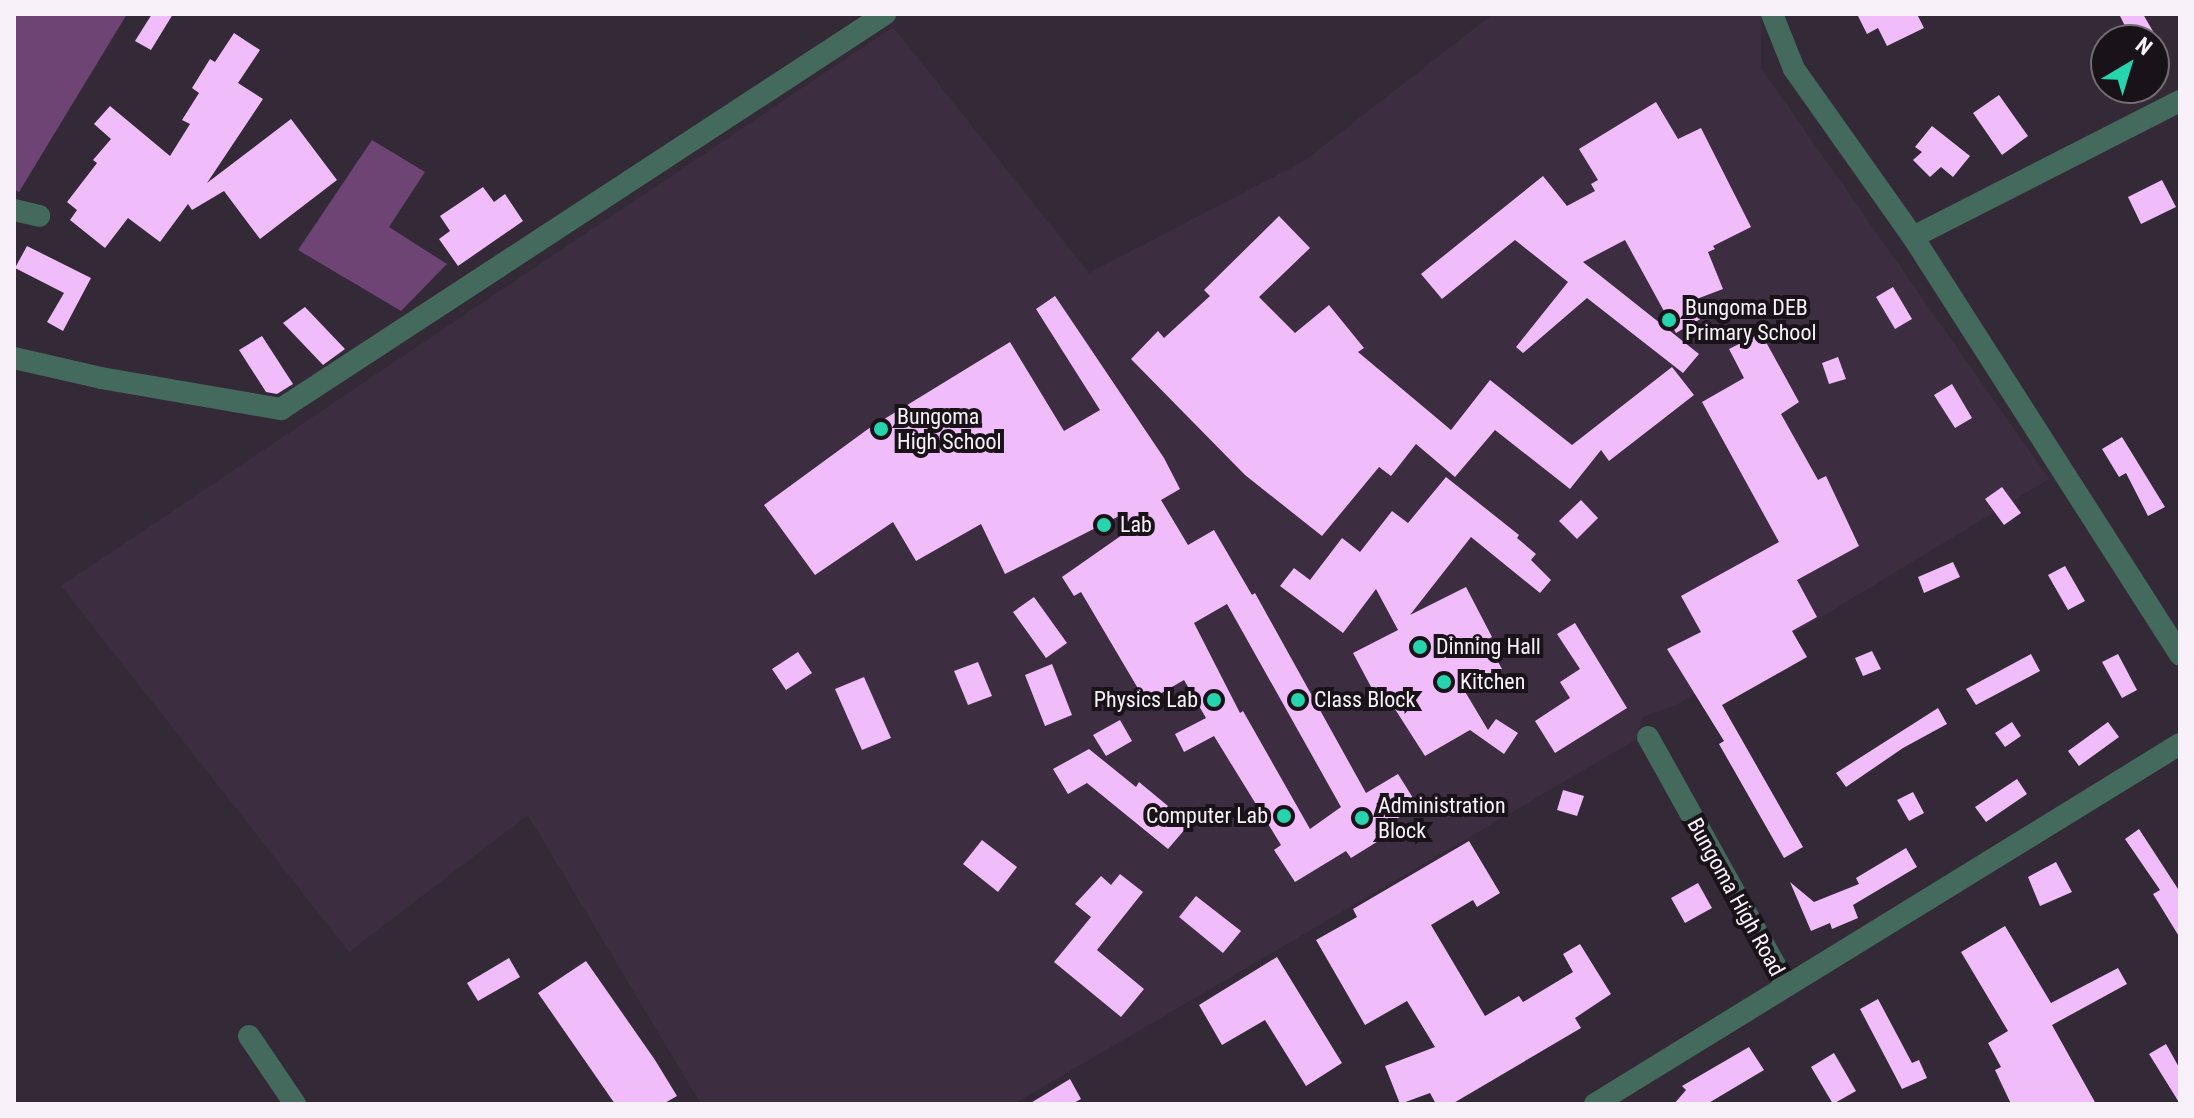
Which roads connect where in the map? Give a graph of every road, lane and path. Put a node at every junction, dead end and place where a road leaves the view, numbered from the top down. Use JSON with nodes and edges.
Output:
{"nodes":[{"id":1,"x":885,"y":14,"type":"edge"},
{"id":2,"x":1772,"y":14,"type":"edge"},
{"id":3,"x":2180,"y":101,"type":"edge"},
{"id":4,"x":14,"y":210,"type":"edge"},
{"id":5,"x":39,"y":216,"type":"dead end"},
{"id":6,"x":1913,"y":237,"type":"junction"},
{"id":7,"x":14,"y":358,"type":"edge"},
{"id":8,"x":2180,"y":655,"type":"edge"},
{"id":9,"x":1648,"y":737,"type":"dead end"},
{"id":10,"x":2180,"y":744,"type":"edge"},
{"id":11,"x":1786,"y":985,"type":"junction"},
{"id":12,"x":249,"y":1036,"type":"dead end"},
{"id":13,"x":295,"y":1104,"type":"edge"},
{"id":14,"x":1595,"y":1104,"type":"edge"}],
"edges":[{"from":1,"to":7,"type":"street"},
{"from":2,"to":6,"type":"street"},
{"from":3,"to":6,"type":"street"},
{"from":4,"to":5,"type":"street"},
{"from":6,"to":8,"type":"street"},
{"from":9,"to":11,"type":"street","name":"Bungoma High Road"},
{"from":10,"to":11,"type":"street"},
{"from":11,"to":14,"type":"street","name":"Bungoma High Road"},
{"from":12,"to":13,"type":"street"}]}
